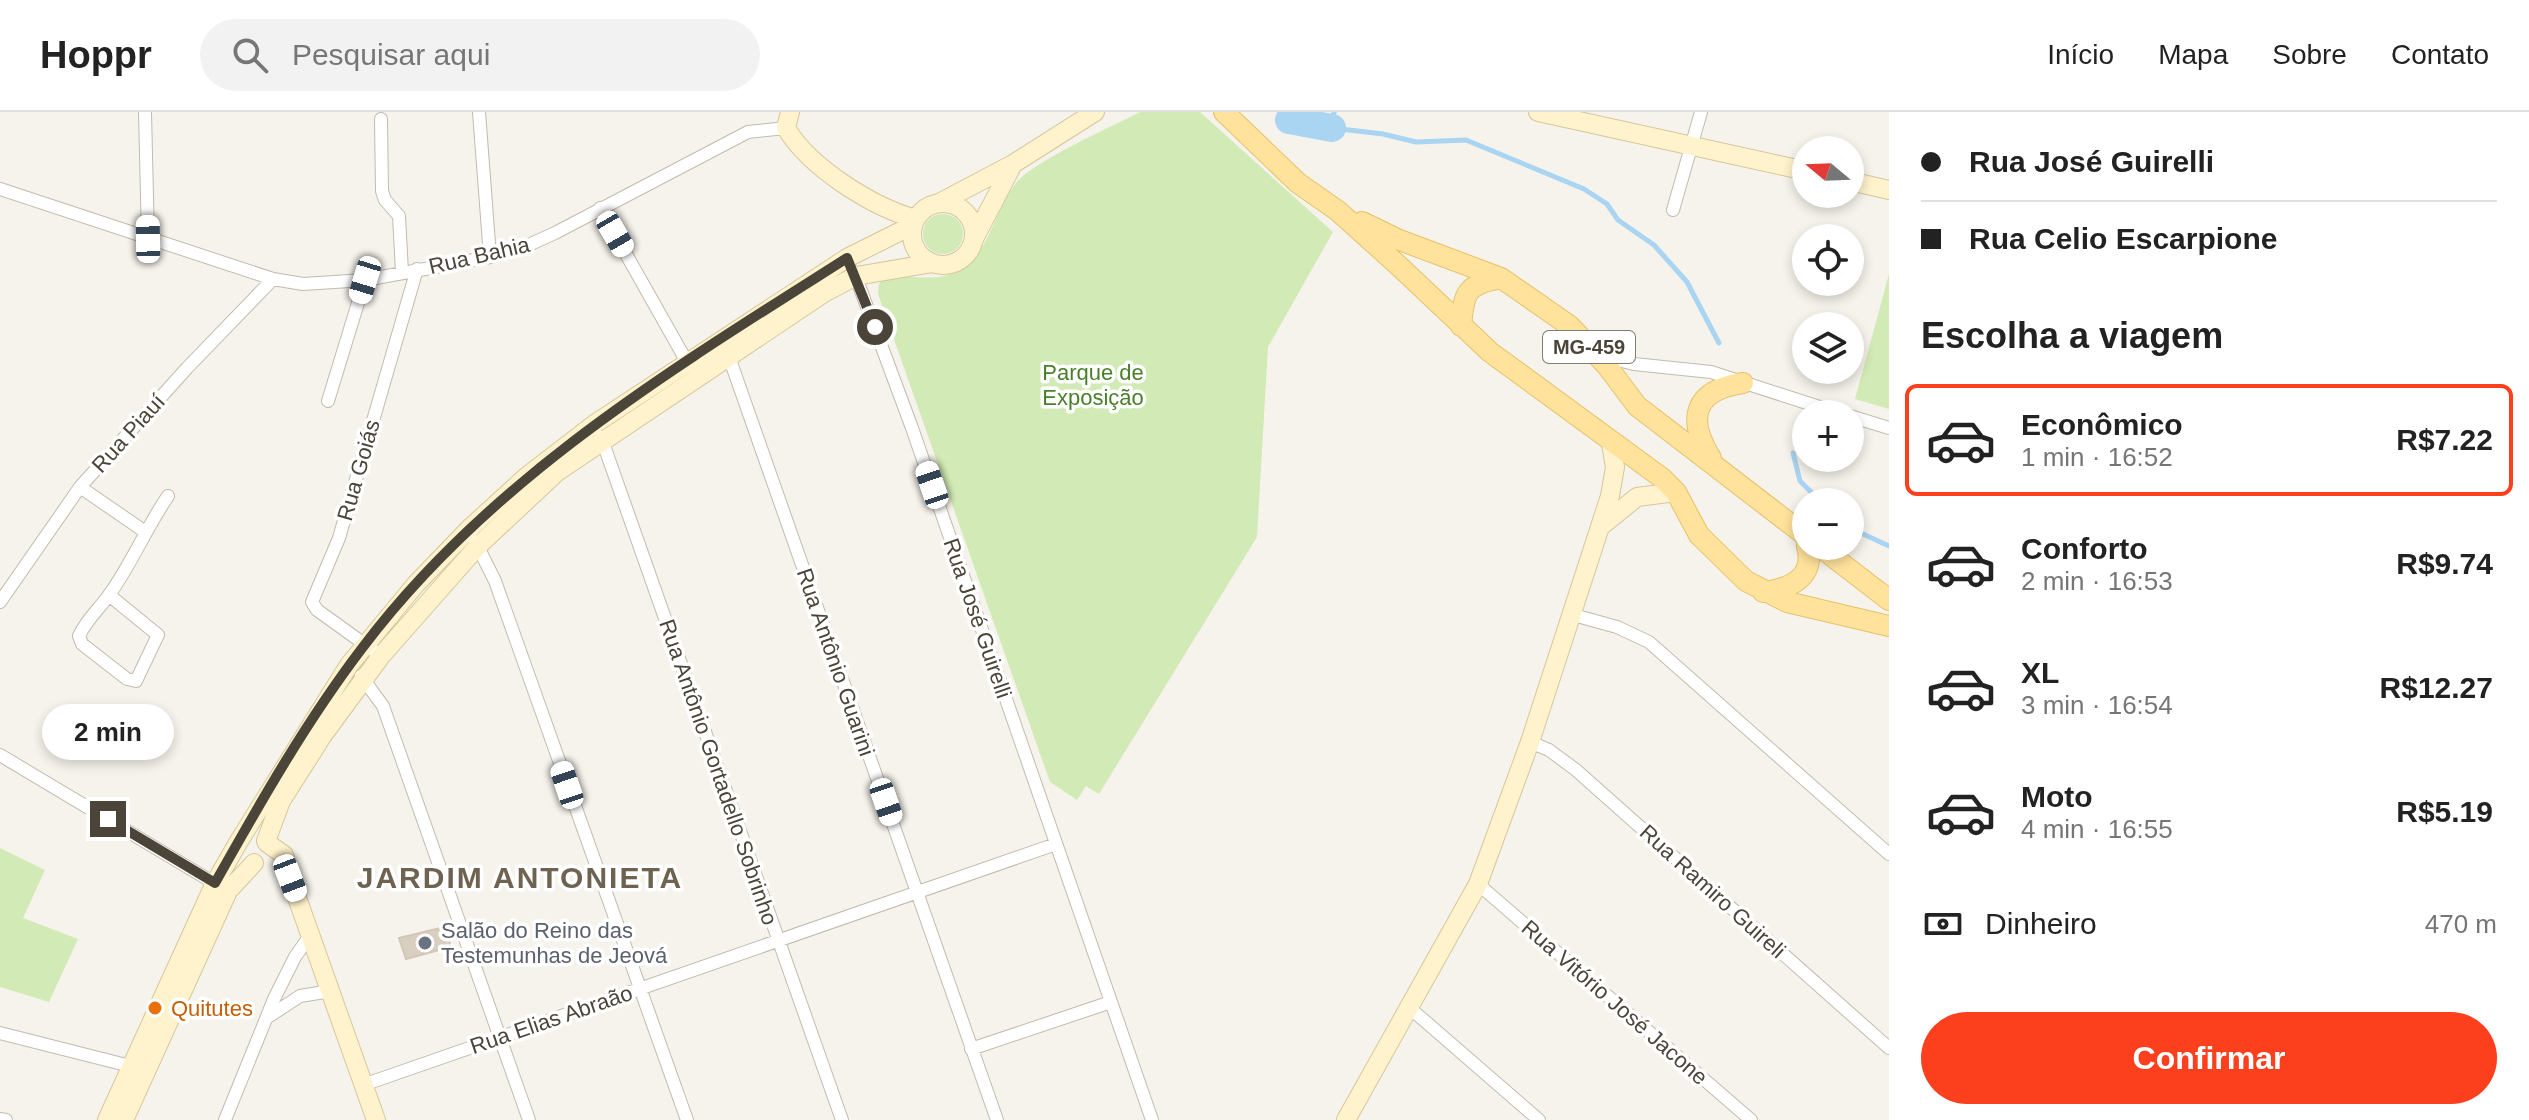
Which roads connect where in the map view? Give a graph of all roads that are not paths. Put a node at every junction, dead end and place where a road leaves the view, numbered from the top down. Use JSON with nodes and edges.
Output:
{"nodes":[{"id":1,"x":145,"y":112,"type":"edge"},
{"id":2,"x":479,"y":112,"type":"edge"},
{"id":3,"x":1224,"y":112,"type":"edge"},
{"id":4,"x":1538,"y":112,"type":"edge"},
{"id":5,"x":1701,"y":112,"type":"edge"},
{"id":6,"x":1088,"y":116,"type":"edge"},
{"id":7,"x":381,"y":119,"type":"dead end"},
{"id":8,"x":788,"y":120,"type":"edge"},
{"id":9,"x":1694,"y":146,"type":"junction"},
{"id":10,"x":1013,"y":164,"type":"junction"},
{"id":11,"x":1792,"y":168,"type":"edge"},
{"id":12,"x":1864,"y":184,"type":"edge"},
{"id":13,"x":0,"y":189,"type":"edge"},
{"id":14,"x":1889,"y":190,"type":"edge"},
{"id":15,"x":939,"y":203,"type":"junction"},
{"id":16,"x":600,"y":208,"type":"junction"},
{"id":17,"x":1673,"y":210,"type":"dead end"},
{"id":18,"x":1338,"y":211,"type":"junction"},
{"id":19,"x":914,"y":222,"type":"junction"},
{"id":20,"x":148,"y":239,"type":"junction"},
{"id":21,"x":971,"y":246,"type":"junction"},
{"id":22,"x":490,"y":257,"type":"junction"},
{"id":23,"x":847,"y":258,"type":"junction"},
{"id":24,"x":933,"y":263,"type":"junction"},
{"id":25,"x":417,"y":269,"type":"junction"},
{"id":26,"x":402,"y":272,"type":"junction"},
{"id":27,"x":856,"y":276,"type":"junction"},
{"id":28,"x":1501,"y":278,"type":"junction"},
{"id":29,"x":273,"y":279,"type":"junction"},
{"id":30,"x":365,"y":280,"type":"junction"},
{"id":31,"x":1461,"y":326,"type":"junction"},
{"id":32,"x":725,"y":348,"type":"junction"},
{"id":33,"x":1596,"y":355,"type":"junction"},
{"id":34,"x":687,"y":362,"type":"junction"},
{"id":35,"x":1743,"y":383,"type":"junction"},
{"id":36,"x":1797,"y":400,"type":"edge"},
{"id":37,"x":328,"y":401,"type":"dead end"},
{"id":38,"x":1864,"y":420,"type":"edge"},
{"id":39,"x":1889,"y":428,"type":"edge"},
{"id":40,"x":599,"y":432,"type":"junction"},
{"id":41,"x":1611,"y":444,"type":"junction"},
{"id":42,"x":1716,"y":465,"type":"junction"},
{"id":43,"x":80,"y":487,"type":"junction"},
{"id":44,"x":1676,"y":492,"type":"junction"},
{"id":45,"x":168,"y":496,"type":"dead end"},
{"id":46,"x":1792,"y":528,"type":"edge"},
{"id":47,"x":469,"y":529,"type":"junction"},
{"id":48,"x":1598,"y":529,"type":"junction"},
{"id":49,"x":144,"y":531,"type":"junction"},
{"id":50,"x":478,"y":546,"type":"junction"},
{"id":51,"x":1808,"y":560,"type":"edge"},
{"id":52,"x":1834,"y":560,"type":"edge"},
{"id":53,"x":1763,"y":592,"type":"junction"},
{"id":54,"x":109,"y":595,"type":"junction"},
{"id":55,"x":1889,"y":600,"type":"edge"},
{"id":56,"x":0,"y":602,"type":"edge"},
{"id":57,"x":1570,"y":614,"type":"junction"},
{"id":58,"x":1889,"y":626,"type":"edge"},
{"id":59,"x":364,"y":644,"type":"junction"},
{"id":60,"x":381,"y":656,"type":"junction"},
{"id":61,"x":349,"y":665,"type":"junction"},
{"id":62,"x":364,"y":678,"type":"junction"},
{"id":63,"x":1530,"y":742,"type":"junction"},
{"id":64,"x":0,"y":755,"type":"edge"},
{"id":65,"x":239,"y":841,"type":"junction"},
{"id":66,"x":267,"y":842,"type":"junction"},
{"id":67,"x":1056,"y":844,"type":"junction"},
{"id":68,"x":1889,"y":854,"type":"edge"},
{"id":69,"x":256,"y":863,"type":"junction"},
{"id":70,"x":290,"y":878,"type":"junction"},
{"id":71,"x":1478,"y":884,"type":"junction"},
{"id":72,"x":222,"y":887,"type":"junction"},
{"id":73,"x":917,"y":892,"type":"junction"},
{"id":74,"x":311,"y":934,"type":"junction"},
{"id":75,"x":778,"y":940,"type":"junction"},
{"id":76,"x":640,"y":989,"type":"junction"},
{"id":77,"x":331,"y":991,"type":"junction"},
{"id":78,"x":1111,"y":1002,"type":"junction"},
{"id":79,"x":1411,"y":1009,"type":"junction"},
{"id":80,"x":268,"y":1017,"type":"junction"},
{"id":81,"x":0,"y":1033,"type":"edge"},
{"id":82,"x":500,"y":1037,"type":"junction"},
{"id":83,"x":1889,"y":1048,"type":"edge"},
{"id":84,"x":971,"y":1049,"type":"junction"},
{"id":85,"x":138,"y":1068,"type":"junction"},
{"id":86,"x":363,"y":1085,"type":"junction"},
{"id":87,"x":0,"y":1119,"type":"edge"},
{"id":88,"x":6,"y":1120,"type":"edge"},
{"id":89,"x":107,"y":1120,"type":"edge"},
{"id":90,"x":124,"y":1120,"type":"edge"},
{"id":91,"x":225,"y":1120,"type":"edge"},
{"id":92,"x":376,"y":1120,"type":"edge"},
{"id":93,"x":529,"y":1120,"type":"edge"},
{"id":94,"x":687,"y":1120,"type":"edge"},
{"id":95,"x":842,"y":1120,"type":"edge"},
{"id":96,"x":997,"y":1120,"type":"edge"},
{"id":97,"x":1152,"y":1120,"type":"edge"},
{"id":98,"x":1346,"y":1120,"type":"edge"},
{"id":99,"x":1539,"y":1120,"type":"edge"},
{"id":100,"x":1751,"y":1120,"type":"edge"}],
"edges":[{"from":1,"to":20,"type":"street"},
{"from":2,"to":22,"type":"street"},
{"from":3,"to":18,"type":"main road","number":"MG-459"},
{"from":4,"to":9,"type":"main road"},
{"from":5,"to":9,"type":"street"},
{"from":6,"to":10,"type":"main road"},
{"from":7,"to":26,"type":"street"},
{"from":8,"to":16,"type":"street","name":"Rua Bahia"},
{"from":8,"to":19,"type":"main road","name":"Rua Bahia"},
{"from":9,"to":11,"type":"main road"},
{"from":9,"to":17,"type":"street"},
{"from":10,"to":15,"type":"main road"},
{"from":10,"to":21,"type":"main road"},
{"from":12,"to":14,"type":"main road"},
{"from":13,"to":20,"type":"street","name":"Rua Bahia"},
{"from":15,"to":19,"type":"main road"},
{"from":15,"to":21,"type":"main road"},
{"from":16,"to":22,"type":"street","name":"Rua Bahia"},
{"from":16,"to":34,"type":"street"},
{"from":18,"to":28,"type":"main road","number":"MG-459"},
{"from":18,"to":31,"type":"main road","number":"MG-459"},
{"from":19,"to":23,"type":"main road"},
{"from":19,"to":24,"type":"main road"},
{"from":20,"to":29,"type":"street","name":"Rua Bahia"},
{"from":21,"to":24,"type":"main road"},
{"from":22,"to":25,"type":"street","name":"Rua Bahia"},
{"from":23,"to":27,"type":"street","name":"Rua José Guirelli"},
{"from":23,"to":32,"type":"main road"},
{"from":24,"to":27,"type":"main road"},
{"from":25,"to":26,"type":"street","name":"Rua Bahia"},
{"from":25,"to":59,"type":"street","name":"Rua Goiás"},
{"from":26,"to":30,"type":"street","name":"Rua Bahia"},
{"from":27,"to":32,"type":"main road"},
{"from":27,"to":67,"type":"street","name":"Rua José Guirelli"},
{"from":28,"to":31,"type":"main road"},
{"from":28,"to":33,"type":"main road","number":"MG-459"},
{"from":29,"to":30,"type":"street","name":"Rua Bahia"},
{"from":29,"to":43,"type":"street","name":"Rua Piauí"},
{"from":30,"to":37,"type":"street"},
{"from":31,"to":41,"type":"main road","number":"MG-459"},
{"from":32,"to":34,"type":"main road"},
{"from":32,"to":40,"type":"main road"},
{"from":32,"to":73,"type":"street","name":"Rua Antônio Guarini"},
{"from":33,"to":35,"type":"street"},
{"from":33,"to":42,"type":"main road","number":"MG-459"},
{"from":34,"to":40,"type":"main road"},
{"from":35,"to":36,"type":"street"},
{"from":35,"to":42,"type":"main road"},
{"from":38,"to":39,"type":"street"},
{"from":40,"to":47,"type":"main road"},
{"from":40,"to":50,"type":"main road"},
{"from":40,"to":75,"type":"street","name":"Rua Antônio Gortadello Sobrinho"},
{"from":41,"to":44,"type":"main road","number":"MG-459"},
{"from":41,"to":48,"type":"main road"},
{"from":42,"to":46,"type":"main road","number":"MG-459"},
{"from":43,"to":49,"type":"street"},
{"from":43,"to":56,"type":"street","name":"Rua Piauí"},
{"from":44,"to":48,"type":"main road"},
{"from":44,"to":53,"type":"main road","number":"MG-459"},
{"from":45,"to":49,"type":"street"},
{"from":47,"to":50,"type":"street"},
{"from":47,"to":59,"type":"main road"},
{"from":48,"to":57,"type":"main road"},
{"from":49,"to":54,"type":"street"},
{"from":50,"to":60,"type":"main road"},
{"from":50,"to":76,"type":"street"},
{"from":51,"to":53,"type":"main road"},
{"from":52,"to":55,"type":"main road","number":"MG-459"},
{"from":53,"to":58,"type":"main road","number":"MG-459"},
{"from":54,"to":54,"type":"street"},
{"from":57,"to":63,"type":"main road"},
{"from":57,"to":68,"type":"street"},
{"from":59,"to":60,"type":"street"},
{"from":59,"to":61,"type":"main road"},
{"from":60,"to":62,"type":"main road"},
{"from":61,"to":62,"type":"street"},
{"from":61,"to":65,"type":"main road"},
{"from":62,"to":66,"type":"main road"},
{"from":62,"to":82,"type":"street"},
{"from":63,"to":71,"type":"main road"},
{"from":63,"to":83,"type":"street","name":"Rua Ramiro Guireli"},
{"from":64,"to":72,"type":"street"},
{"from":65,"to":66,"type":"main road"},
{"from":65,"to":69,"type":"main road"},
{"from":65,"to":72,"type":"main road"},
{"from":66,"to":69,"type":"main road"},
{"from":66,"to":70,"type":"main road"},
{"from":67,"to":73,"type":"street","name":"Rua Elias Abraão"},
{"from":67,"to":78,"type":"street","name":"Rua José Guirelli"},
{"from":69,"to":70,"type":"main road"},
{"from":69,"to":72,"type":"main road"},
{"from":70,"to":74,"type":"main road"},
{"from":71,"to":79,"type":"main road"},
{"from":71,"to":100,"type":"street","name":"Rua Vitório José Jacone"},
{"from":72,"to":85,"type":"main road"},
{"from":73,"to":75,"type":"street","name":"Rua Elias Abraão"},
{"from":73,"to":84,"type":"street","name":"Rua Antônio Guarini"},
{"from":74,"to":77,"type":"main road"},
{"from":74,"to":80,"type":"street"},
{"from":75,"to":76,"type":"street","name":"Rua Elias Abraão"},
{"from":75,"to":95,"type":"street","name":"Rua Antônio Gortadello Sobrinho"},
{"from":76,"to":82,"type":"street","name":"Rua Elias Abraão"},
{"from":76,"to":94,"type":"street"},
{"from":77,"to":80,"type":"street"},
{"from":77,"to":86,"type":"main road"},
{"from":78,"to":84,"type":"street"},
{"from":78,"to":97,"type":"street","name":"Rua José Guirelli"},
{"from":79,"to":98,"type":"main road"},
{"from":79,"to":99,"type":"street"},
{"from":80,"to":91,"type":"street"},
{"from":81,"to":85,"type":"street"},
{"from":82,"to":86,"type":"street","name":"Rua Elias Abraão"},
{"from":82,"to":93,"type":"street"},
{"from":84,"to":96,"type":"street","name":"Rua Antônio Guarini"},
{"from":85,"to":89,"type":"main road"},
{"from":85,"to":90,"type":"main road"},
{"from":86,"to":92,"type":"main road"},
{"from":87,"to":88,"type":"street"}]}
